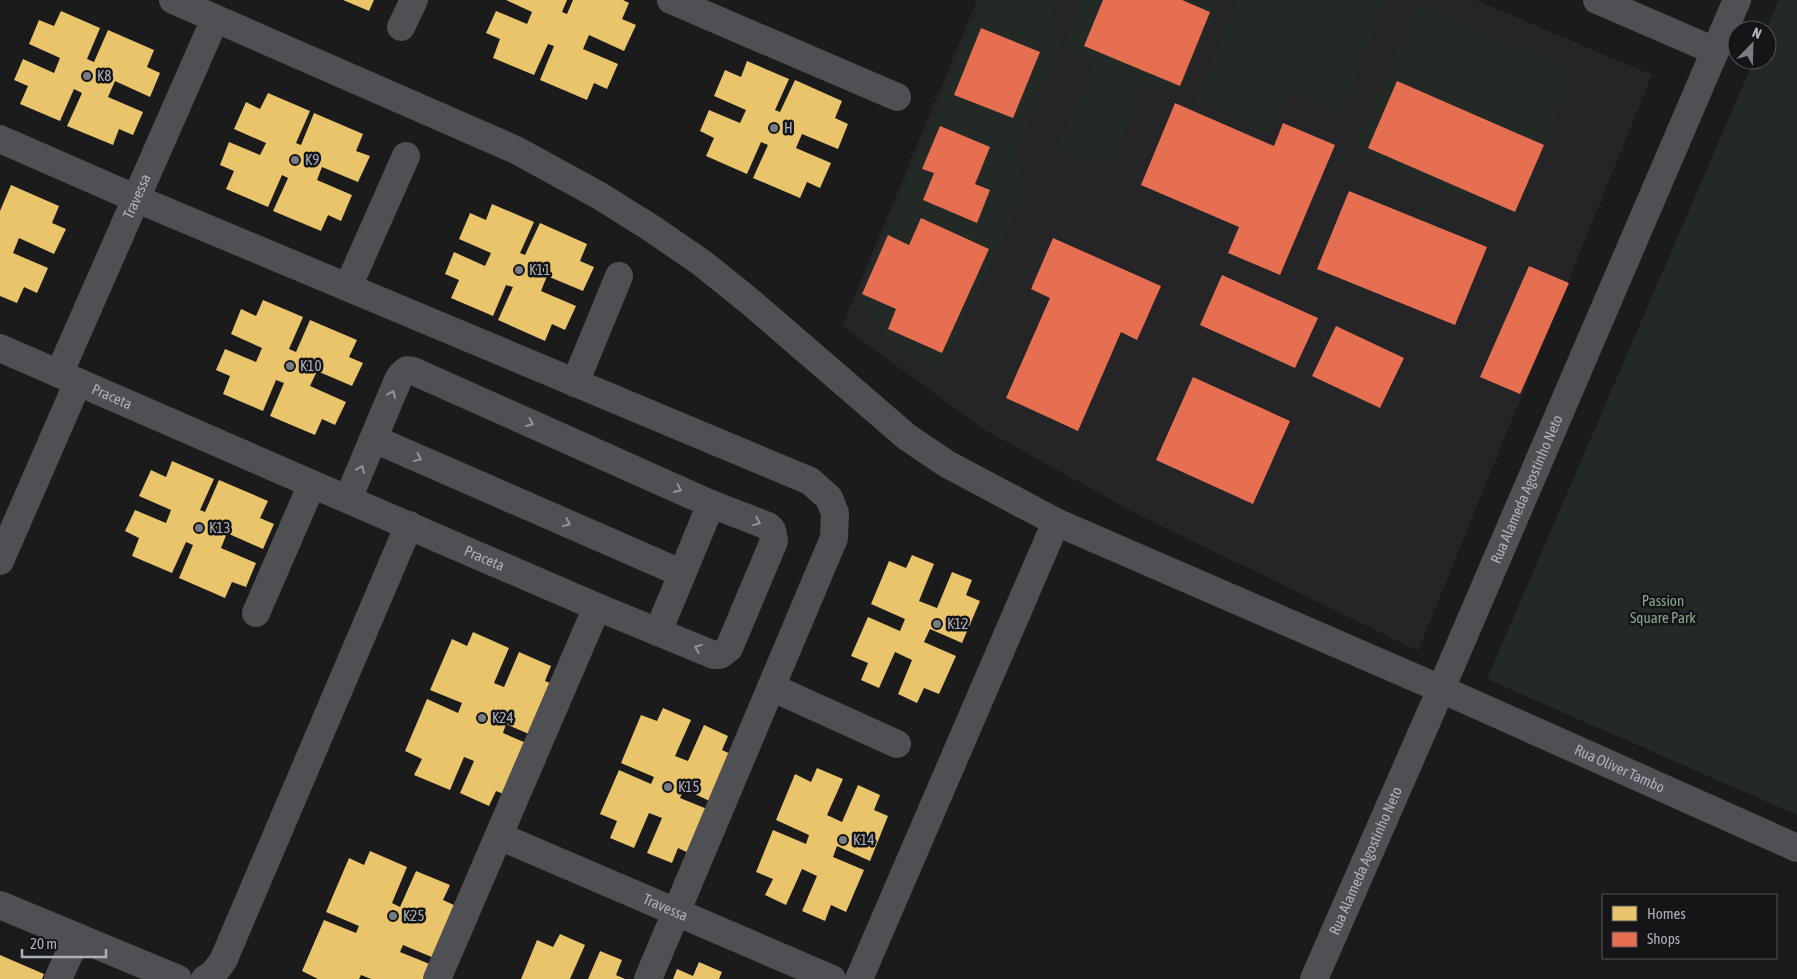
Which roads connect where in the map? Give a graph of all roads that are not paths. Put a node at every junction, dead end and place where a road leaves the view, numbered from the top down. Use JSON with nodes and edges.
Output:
{"nodes":[{"id":1,"x":173,"y":0,"type":"edge"},
{"id":2,"x":414,"y":0,"type":"edge"},
{"id":3,"x":671,"y":0,"type":"edge"},
{"id":4,"x":1597,"y":0,"type":"edge"},
{"id":5,"x":1736,"y":0,"type":"edge"},
{"id":6,"x":215,"y":19,"type":"junction"},
{"id":7,"x":401,"y":27,"type":"dead end"},
{"id":8,"x":1715,"y":51,"type":"junction"},
{"id":9,"x":896,"y":97,"type":"dead end"},
{"id":10,"x":0,"y":139,"type":"edge"},
{"id":11,"x":406,"y":156,"type":"dead end"},
{"id":12,"x":137,"y":199,"type":"junction"},
{"id":13,"x":619,"y":276,"type":"dead end"},
{"id":14,"x":348,"y":287,"type":"junction"},
{"id":15,"x":0,"y":348,"type":"edge"},
{"id":16,"x":69,"y":378,"type":"junction"},
{"id":17,"x":575,"y":382,"type":"junction"},
{"id":18,"x":374,"y":439,"type":"junction"},
{"id":19,"x":312,"y":484,"type":"junction"},
{"id":20,"x":348,"y":499,"type":"junction"},
{"id":21,"x":711,"y":504,"type":"junction"},
{"id":22,"x":1056,"y":522,"type":"junction"},
{"id":23,"x":409,"y":525,"type":"junction"},
{"id":24,"x":0,"y":561,"type":"edge"},
{"id":25,"x":682,"y":573,"type":"junction"},
{"id":26,"x":597,"y":607,"type":"junction"},
{"id":27,"x":256,"y":613,"type":"dead end"},
{"id":28,"x":658,"y":632,"type":"junction"},
{"id":29,"x":771,"y":687,"type":"junction"},
{"id":30,"x":1441,"y":689,"type":"junction"},
{"id":31,"x":897,"y":744,"type":"dead end"},
{"id":32,"x":498,"y":836,"type":"junction"},
{"id":33,"x":1797,"y":848,"type":"edge"},
{"id":34,"x":0,"y":905,"type":"edge"},
{"id":35,"x":676,"y":913,"type":"junction"},
{"id":36,"x":77,"y":937,"type":"junction"},
{"id":37,"x":58,"y":979,"type":"edge"},
{"id":38,"x":178,"y":979,"type":"edge"},
{"id":39,"x":205,"y":979,"type":"edge"},
{"id":40,"x":437,"y":979,"type":"edge"},
{"id":41,"x":648,"y":979,"type":"edge"},
{"id":42,"x":832,"y":979,"type":"edge"},
{"id":43,"x":859,"y":979,"type":"edge"},
{"id":44,"x":1314,"y":979,"type":"edge"}],
"edges":[{"from":1,"to":6,"type":"street","name":"Rua Oliver Tambo"},
{"from":2,"to":7,"type":"street"},
{"from":3,"to":9,"type":"street"},
{"from":4,"to":8,"type":"street"},
{"from":5,"to":8,"type":"street","name":"Rua Alameda Agostinho Neto"},
{"from":6,"to":12,"type":"street","name":"Travessa"},
{"from":6,"to":22,"type":"street","name":"Rua Oliver Tambo"},
{"from":8,"to":30,"type":"street","name":"Rua Alameda Agostinho Neto"},
{"from":10,"to":12,"type":"street"},
{"from":11,"to":14,"type":"street"},
{"from":12,"to":14,"type":"street"},
{"from":12,"to":16,"type":"street","name":"Travessa"},
{"from":13,"to":17,"type":"street"},
{"from":14,"to":17,"type":"street"},
{"from":15,"to":16,"type":"street","name":"Praceta"},
{"from":16,"to":19,"type":"street","name":"Praceta"},
{"from":16,"to":24,"type":"street","name":"Travessa"},
{"from":17,"to":29,"type":"street"},
{"from":20,"to":18,"type":"street","one_way":true},
{"from":18,"to":21,"type":"street","one_way":true},
{"from":18,"to":25,"type":"street","one_way":true},
{"from":19,"to":20,"type":"street","name":"Praceta"},
{"from":19,"to":27,"type":"street"},
{"from":20,"to":23,"type":"street","name":"Praceta"},
{"from":21,"to":25,"type":"street"},
{"from":21,"to":28,"type":"street","name":"Praceta","one_way":true},
{"from":22,"to":30,"type":"street","name":"Rua Oliver Tambo"},
{"from":22,"to":43,"type":"street"},
{"from":23,"to":26,"type":"street","name":"Praceta"},
{"from":23,"to":39,"type":"street"},
{"from":25,"to":28,"type":"street"},
{"from":26,"to":28,"type":"street","name":"Praceta"},
{"from":26,"to":32,"type":"street"},
{"from":29,"to":31,"type":"street"},
{"from":29,"to":35,"type":"street"},
{"from":30,"to":33,"type":"street","name":"Rua Oliver Tambo"},
{"from":30,"to":44,"type":"street","name":"Rua Alameda Agostinho Neto"},
{"from":32,"to":35,"type":"street","name":"Travessa"},
{"from":32,"to":40,"type":"street"},
{"from":34,"to":36,"type":"street"},
{"from":35,"to":41,"type":"street"},
{"from":35,"to":42,"type":"street","name":"Travessa"},
{"from":36,"to":37,"type":"street"},
{"from":36,"to":38,"type":"street"}]}
